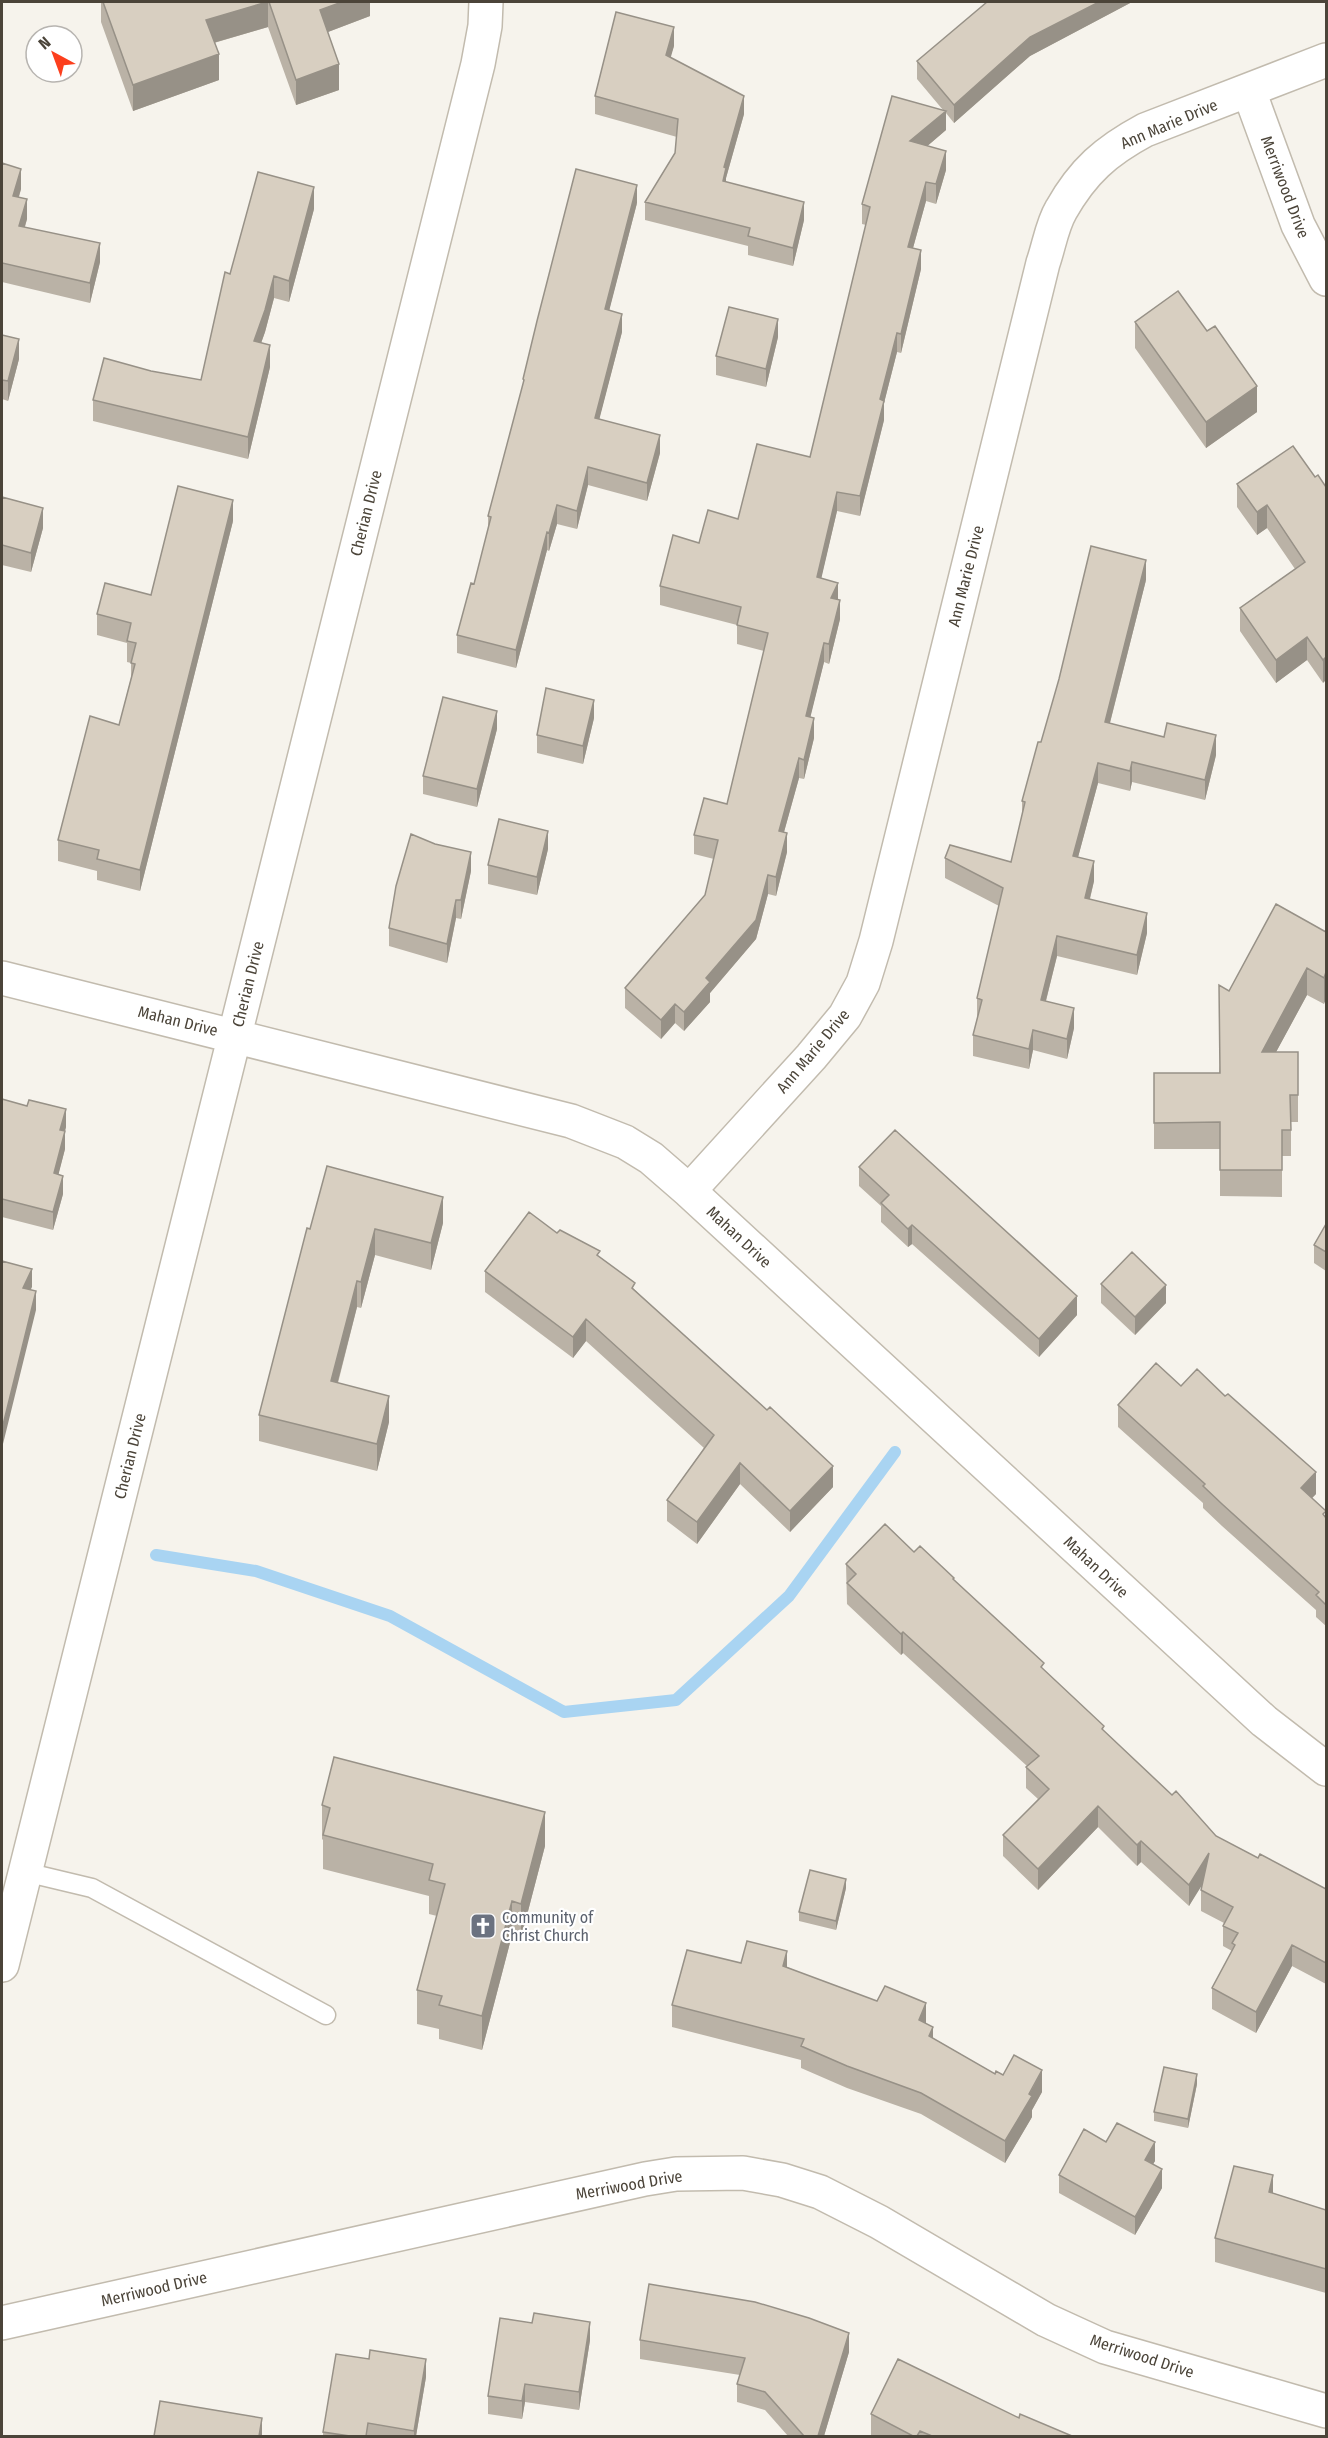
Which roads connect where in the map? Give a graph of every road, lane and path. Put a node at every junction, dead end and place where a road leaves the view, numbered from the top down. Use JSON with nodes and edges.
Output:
{"nodes":[{"id":1,"x":486,"y":2,"type":"edge"},
{"id":2,"x":1326,"y":60,"type":"edge"},
{"id":3,"x":1249,"y":91,"type":"junction"},
{"id":4,"x":1326,"y":279,"type":"edge"},
{"id":5,"x":2,"y":978,"type":"edge"},
{"id":6,"x":235,"y":1035,"type":"junction"},
{"id":7,"x":689,"y":1191,"type":"junction"},
{"id":8,"x":1326,"y":1769,"type":"edge"},
{"id":9,"x":25,"y":1872,"type":"junction"},
{"id":10,"x":2,"y":1965,"type":"edge"},
{"id":11,"x":326,"y":2015,"type":"dead end"},
{"id":12,"x":2,"y":2323,"type":"edge"},
{"id":13,"x":1326,"y":2411,"type":"edge"}],
"edges":[{"from":1,"to":6,"type":"street","name":"Cherian Drive"},
{"from":2,"to":3,"type":"street","name":"Ann Marie Drive"},
{"from":3,"to":4,"type":"street","name":"Merriwood Drive"},
{"from":3,"to":7,"type":"street","name":"Ann Marie Drive"},
{"from":5,"to":6,"type":"street","name":"Mahan Drive"},
{"from":6,"to":7,"type":"street","name":"Mahan Drive"},
{"from":6,"to":9,"type":"street","name":"Cherian Drive"},
{"from":7,"to":8,"type":"street","name":"Mahan Drive"},
{"from":9,"to":10,"type":"street","name":"Cherian Drive"},
{"from":9,"to":11,"type":"lane"},
{"from":12,"to":13,"type":"street","name":"Merriwood Drive"}]}
